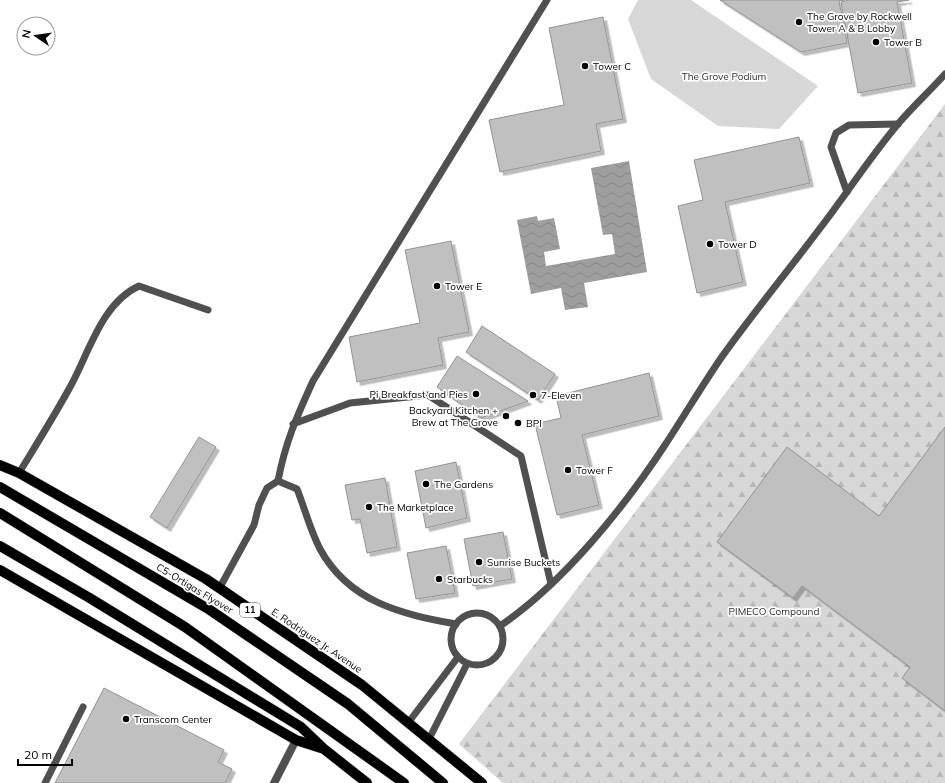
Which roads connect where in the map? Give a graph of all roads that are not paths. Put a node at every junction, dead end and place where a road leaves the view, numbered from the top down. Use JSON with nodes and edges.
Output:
{"nodes":[{"id":1,"x":547,"y":0,"type":"edge"},
{"id":2,"x":945,"y":74,"type":"edge"},
{"id":3,"x":898,"y":124,"type":"junction"},
{"id":4,"x":847,"y":192,"type":"junction"},
{"id":5,"x":208,"y":310,"type":"dead end"},
{"id":6,"x":293,"y":424,"type":"junction"},
{"id":7,"x":0,"y":464,"type":"edge"},
{"id":8,"x":19,"y":473,"type":"junction"},
{"id":9,"x":278,"y":481,"type":"junction"},
{"id":10,"x":0,"y":488,"type":"edge"},
{"id":11,"x":0,"y":513,"type":"edge"},
{"id":12,"x":0,"y":546,"type":"edge"},
{"id":13,"x":0,"y":570,"type":"edge"},
{"id":14,"x":551,"y":584,"type":"junction"},
{"id":15,"x":219,"y":589,"type":"junction"},
{"id":16,"x":456,"y":624,"type":"junction"},
{"id":17,"x":500,"y":626,"type":"junction"},
{"id":18,"x":458,"y":657,"type":"junction"},
{"id":19,"x":467,"y":664,"type":"junction"},
{"id":20,"x":83,"y":707,"type":"dead end"},
{"id":21,"x":408,"y":723,"type":"junction"},
{"id":22,"x":429,"y":739,"type":"junction"},
{"id":23,"x":296,"y":740,"type":"junction"},
{"id":24,"x":324,"y":749,"type":"junction"},
{"id":25,"x":45,"y":783,"type":"edge"},
{"id":26,"x":274,"y":783,"type":"edge"},
{"id":27,"x":367,"y":783,"type":"edge"},
{"id":28,"x":404,"y":783,"type":"edge"},
{"id":29,"x":443,"y":783,"type":"edge"},
{"id":30,"x":482,"y":783,"type":"edge"}],
"edges":[{"from":1,"to":6,"type":"lane"},
{"from":2,"to":3,"type":"lane"},
{"from":3,"to":4,"type":"lane"},
{"from":3,"to":4,"type":"lane"},
{"from":4,"to":14,"type":"lane"},
{"from":5,"to":8,"type":"lane"},
{"from":6,"to":9,"type":"lane"},
{"from":6,"to":14,"type":"lane"},
{"from":7,"to":8,"type":"main road","name":"E. Rodriguez Jr. Avenue","number":"11"},
{"from":8,"to":15,"type":"main road","name":"E. Rodriguez Jr. Avenue","number":"11"},
{"from":9,"to":15,"type":"lane"},
{"from":9,"to":16,"type":"lane"},
{"from":10,"to":29,"type":"main road","name":"C5-Ortigas Flyover","number":"11"},
{"from":11,"to":28,"type":"main road"},
{"from":12,"to":24,"type":"main road"},
{"from":13,"to":23,"type":"main road"},
{"from":14,"to":17,"type":"lane"},
{"from":15,"to":21,"type":"main road","name":"E. Rodriguez Jr. Avenue","number":"11"},
{"from":16,"to":17,"type":"lane"},
{"from":16,"to":18,"type":"lane"},
{"from":17,"to":19,"type":"lane"},
{"from":18,"to":19,"type":"lane"},
{"from":18,"to":21,"type":"lane"},
{"from":19,"to":22,"type":"lane"},
{"from":20,"to":25,"type":"lane"},
{"from":21,"to":22,"type":"main road","name":"E. Rodriguez Jr. Avenue","number":"11"},
{"from":22,"to":30,"type":"main road","name":"E. Rodriguez Jr. Avenue","number":"11"},
{"from":23,"to":24,"type":"main road"},
{"from":23,"to":26,"type":"street"},
{"from":24,"to":27,"type":"main road"}]}
